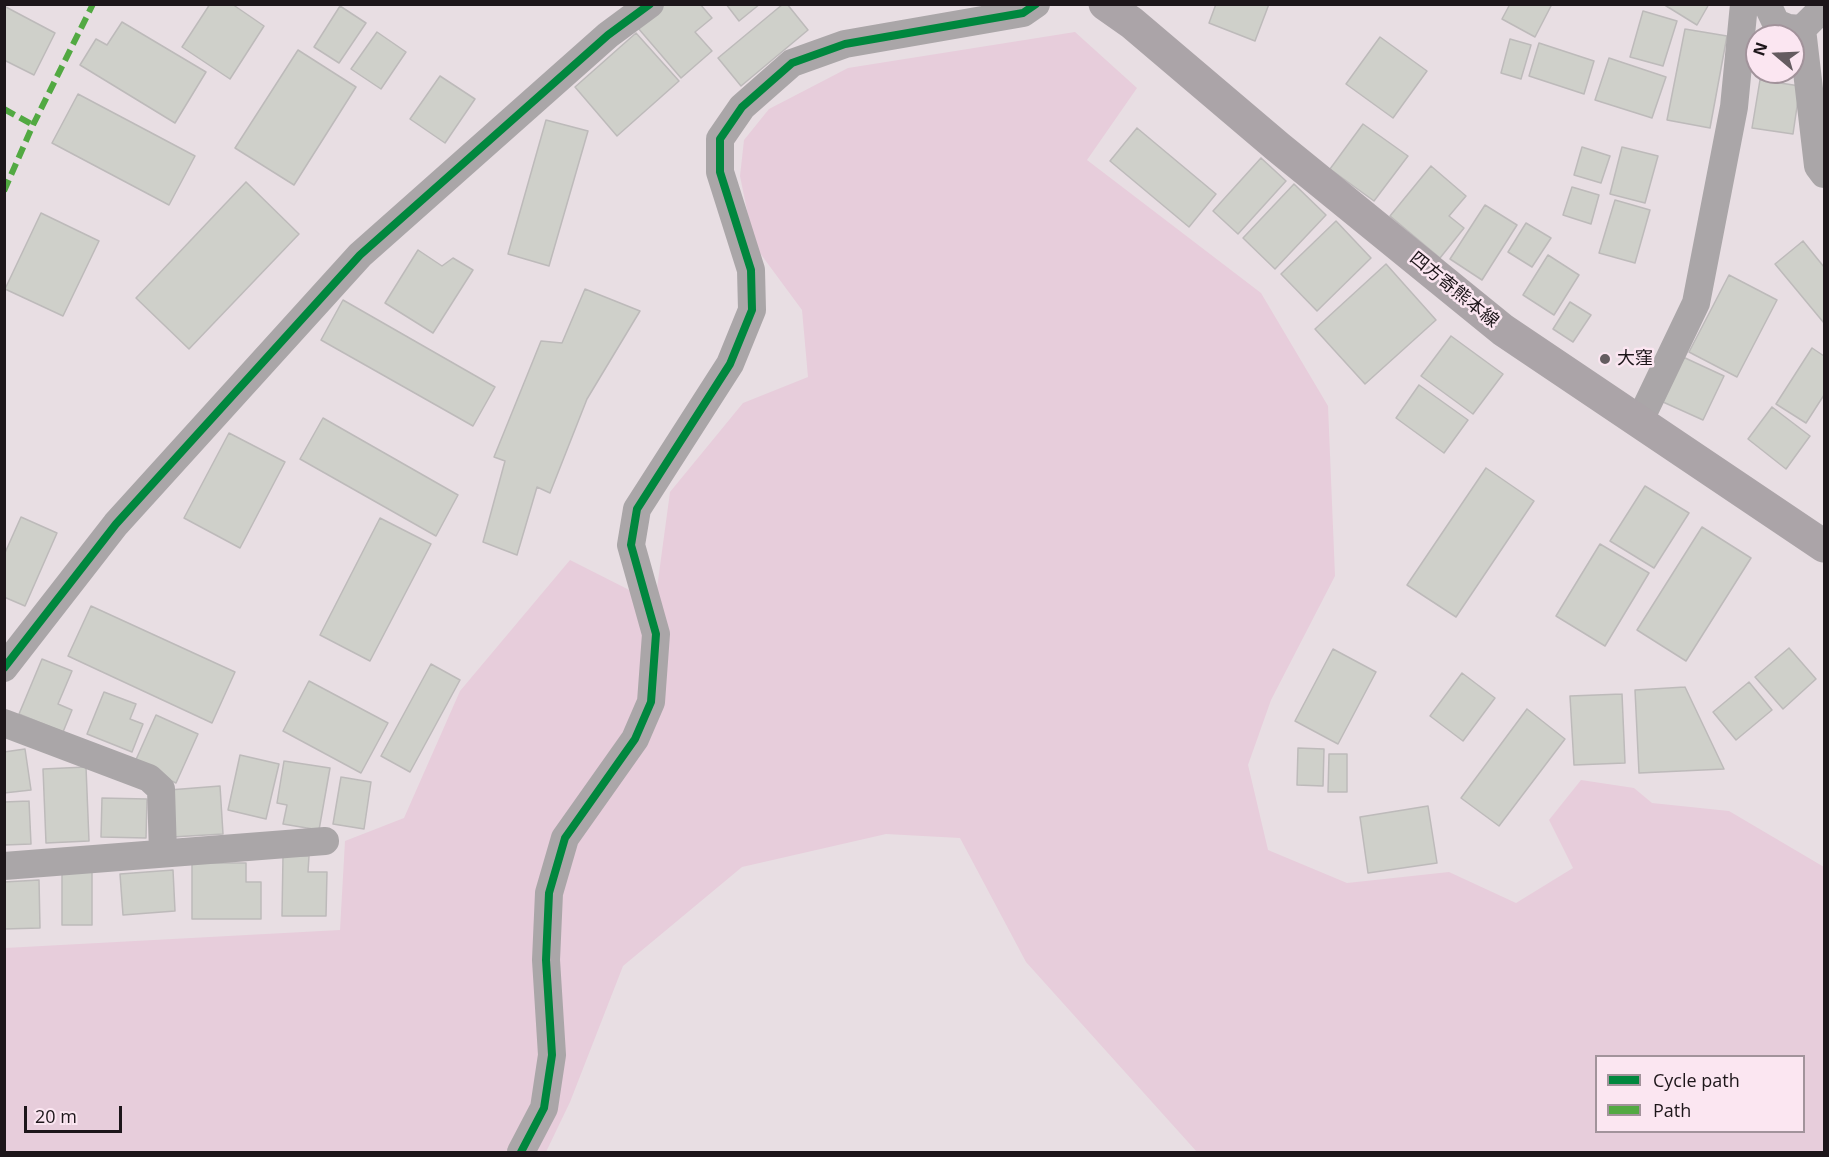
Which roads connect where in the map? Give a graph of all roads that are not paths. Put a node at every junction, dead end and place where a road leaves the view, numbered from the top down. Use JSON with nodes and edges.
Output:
{"nodes":[{"id":1,"x":650,"y":4,"type":"edge"},
{"id":2,"x":1036,"y":4,"type":"edge"},
{"id":3,"x":1105,"y":4,"type":"edge"},
{"id":4,"x":1744,"y":4,"type":"edge"},
{"id":5,"x":1767,"y":4,"type":"edge"},
{"id":6,"x":1824,"y":7,"type":"edge"},
{"id":7,"x":1778,"y":24,"type":"edge"},
{"id":8,"x":1805,"y":26,"type":"edge"},
{"id":9,"x":1805,"y":55,"type":"edge"},
{"id":10,"x":1824,"y":174,"type":"edge"},
{"id":11,"x":1639,"y":422,"type":"junction"},
{"id":12,"x":1824,"y":546,"type":"edge"},
{"id":13,"x":4,"y":668,"type":"edge"},
{"id":14,"x":4,"y":723,"type":"edge"},
{"id":15,"x":325,"y":841,"type":"dead end"},
{"id":16,"x":163,"y":853,"type":"junction"},
{"id":17,"x":4,"y":866,"type":"edge"},
{"id":18,"x":521,"y":1152,"type":"edge"}],
"edges":[{"from":1,"to":13,"type":"street"},
{"from":2,"to":18,"type":"street"},
{"from":3,"to":11,"type":"main road","name":"四方寄熊本線"},
{"from":4,"to":11,"type":"street"},
{"from":5,"to":7,"type":"street"},
{"from":6,"to":8,"type":"street"},
{"from":9,"to":10,"type":"street"},
{"from":11,"to":12,"type":"main road","name":"四方寄熊本線"},
{"from":14,"to":16,"type":"street"},
{"from":15,"to":16,"type":"street"},
{"from":16,"to":17,"type":"street"}]}
